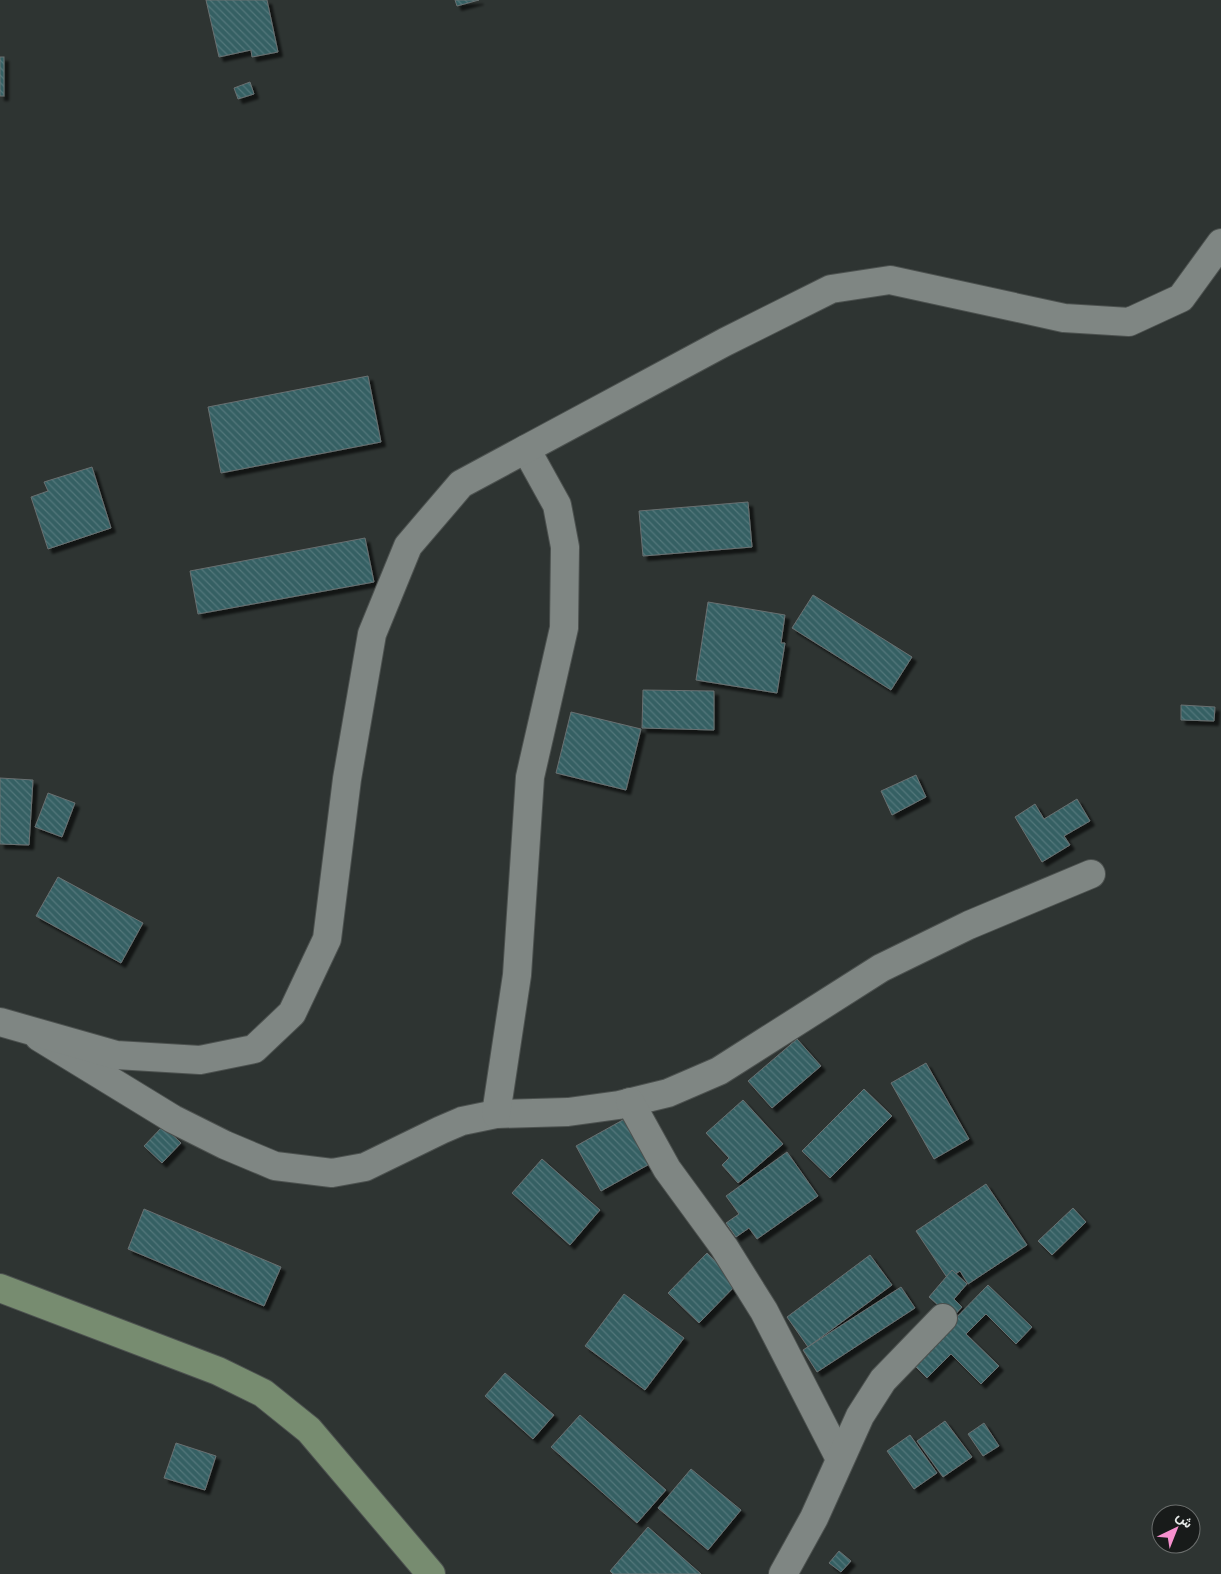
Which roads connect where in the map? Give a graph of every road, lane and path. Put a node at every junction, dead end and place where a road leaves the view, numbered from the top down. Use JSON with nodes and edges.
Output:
{"nodes":[{"id":1,"x":1221,"y":243,"type":"edge"},
{"id":2,"x":526,"y":449,"type":"junction"},
{"id":3,"x":1090,"y":874,"type":"dead end"},
{"id":4,"x":0,"y":1022,"type":"edge"},
{"id":5,"x":27,"y":1030,"type":"junction"},
{"id":6,"x":630,"y":1102,"type":"junction"},
{"id":7,"x":496,"y":1114,"type":"junction"},
{"id":8,"x":0,"y":1288,"type":"edge"},
{"id":9,"x":943,"y":1318,"type":"dead end"},
{"id":10,"x":840,"y":1459,"type":"junction"},
{"id":11,"x":431,"y":1574,"type":"edge"},
{"id":12,"x":783,"y":1574,"type":"edge"}],
"edges":[{"from":1,"to":2,"type":"street"},
{"from":2,"to":5,"type":"street"},
{"from":2,"to":7,"type":"street"},
{"from":3,"to":6,"type":"street"},
{"from":4,"to":5,"type":"street"},
{"from":5,"to":7,"type":"street"},
{"from":6,"to":7,"type":"street"},
{"from":6,"to":10,"type":"street"},
{"from":8,"to":11,"type":"main road"},
{"from":9,"to":10,"type":"street"},
{"from":10,"to":12,"type":"street"}]}
